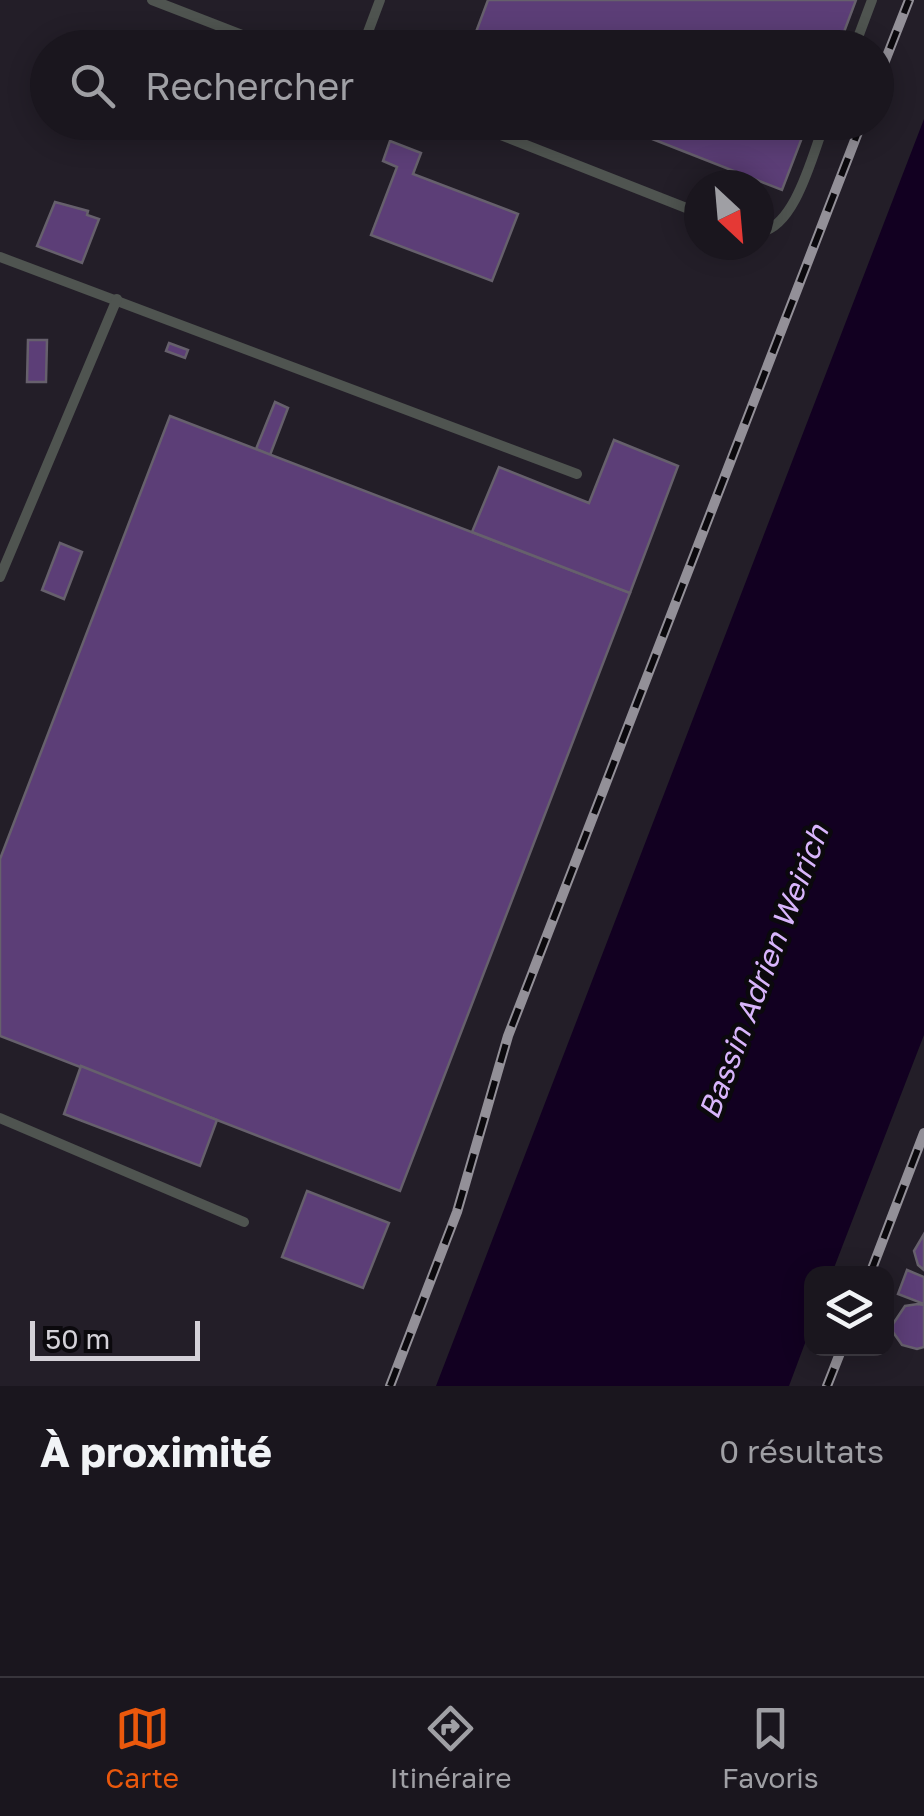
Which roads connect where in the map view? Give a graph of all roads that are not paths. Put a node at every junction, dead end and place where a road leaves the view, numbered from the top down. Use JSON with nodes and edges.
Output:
{"nodes":[{"id":1,"x":152,"y":0,"type":"edge"},
{"id":2,"x":380,"y":0,"type":"edge"},
{"id":3,"x":872,"y":0,"type":"edge"},
{"id":4,"x":230,"y":30,"type":"edge"},
{"id":5,"x":369,"y":30,"type":"edge"},
{"id":6,"x":861,"y":30,"type":"edge"},
{"id":7,"x":514,"y":140,"type":"edge"},
{"id":8,"x":818,"y":140,"type":"edge"},
{"id":9,"x":684,"y":207,"type":"edge"},
{"id":10,"x":774,"y":227,"type":"edge"},
{"id":11,"x":0,"y":257,"type":"edge"},
{"id":12,"x":117,"y":298,"type":"junction"},
{"id":13,"x":577,"y":474,"type":"dead end"},
{"id":14,"x":0,"y":577,"type":"edge"},
{"id":15,"x":0,"y":1118,"type":"edge"},
{"id":16,"x":244,"y":1222,"type":"dead end"}],
"edges":[{"from":1,"to":4,"type":"lane"},
{"from":2,"to":5,"type":"lane"},
{"from":3,"to":6,"type":"lane"},
{"from":7,"to":9,"type":"lane"},
{"from":8,"to":10,"type":"lane"},
{"from":11,"to":12,"type":"lane"},
{"from":12,"to":13,"type":"lane"},
{"from":12,"to":14,"type":"lane"},
{"from":15,"to":16,"type":"lane"}]}
